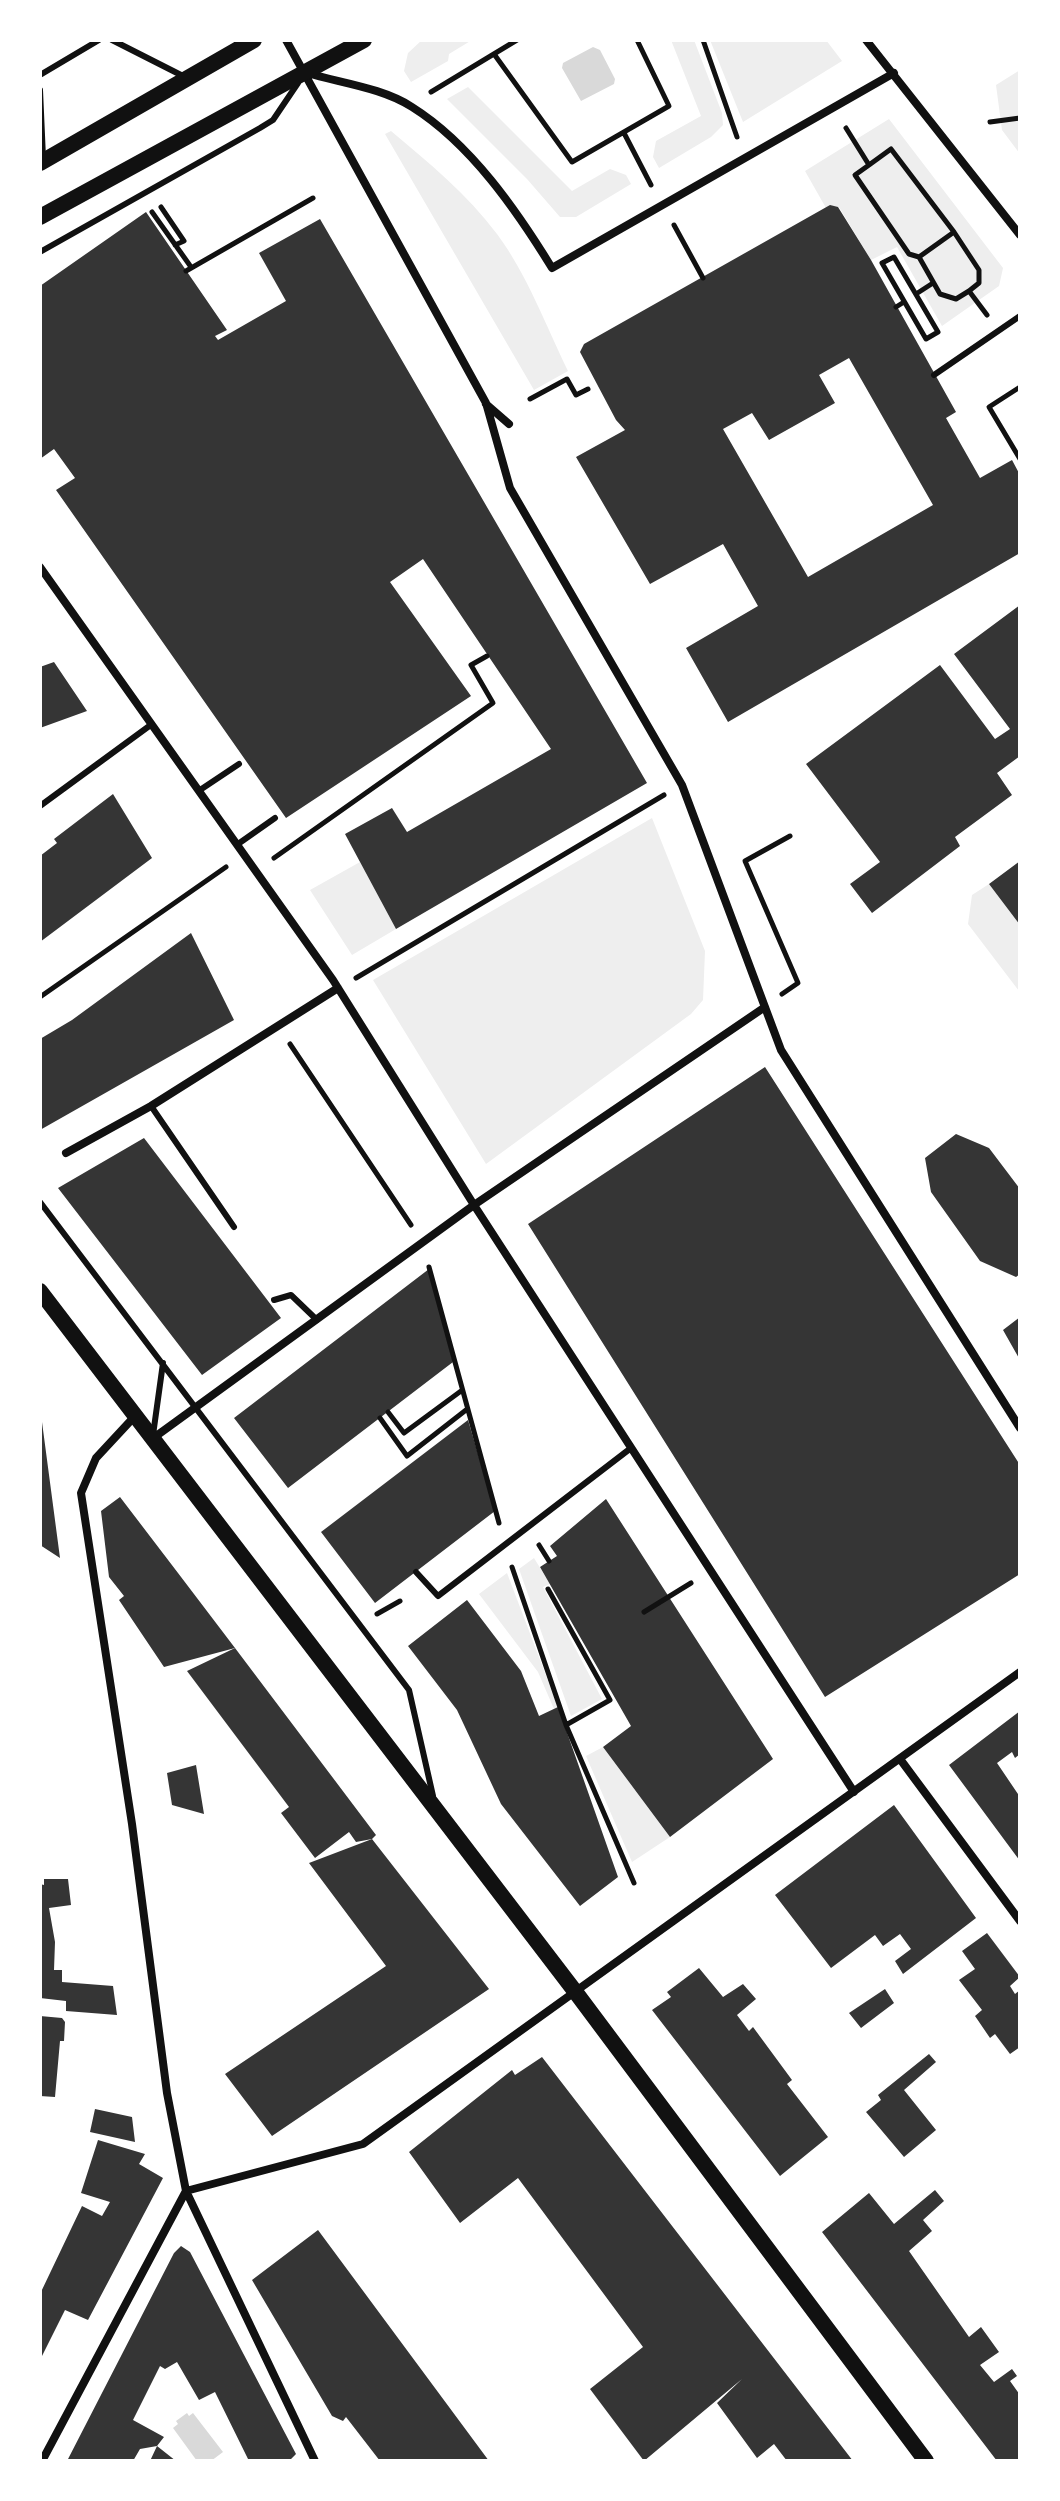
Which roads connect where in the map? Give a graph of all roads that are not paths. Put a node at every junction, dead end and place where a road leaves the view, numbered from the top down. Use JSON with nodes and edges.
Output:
{"nodes":[{"id":1,"x":99,"y":40,"type":"edge"},
{"id":2,"x":112,"y":40,"type":"edge"},
{"id":3,"x":254,"y":40,"type":"edge"},
{"id":4,"x":286,"y":40,"type":"edge"},
{"id":5,"x":364,"y":40,"type":"edge"},
{"id":6,"x":866,"y":40,"type":"edge"},
{"id":7,"x":305,"y":73,"type":"junction"},
{"id":8,"x":894,"y":73,"type":"junction"},
{"id":9,"x":40,"y":75,"type":"edge"},
{"id":10,"x":187,"y":78,"type":"junction"},
{"id":11,"x":40,"y":90,"type":"edge"},
{"id":12,"x":42,"y":162,"type":"edge"},
{"id":13,"x":40,"y":217,"type":"edge"},
{"id":14,"x":1020,"y":235,"type":"edge"},
{"id":15,"x":40,"y":252,"type":"edge"},
{"id":16,"x":1020,"y":316,"type":"edge"},
{"id":17,"x":934,"y":375,"type":"dead end"},
{"id":18,"x":486,"y":403,"type":"junction"},
{"id":19,"x":509,"y":424,"type":"dead end"},
{"id":20,"x":40,"y":567,"type":"edge"},
{"id":21,"x":152,"y":724,"type":"junction"},
{"id":22,"x":239,"y":764,"type":"dead end"},
{"id":23,"x":200,"y":790,"type":"junction"},
{"id":24,"x":40,"y":806,"type":"edge"},
{"id":25,"x":275,"y":818,"type":"dead end"},
{"id":26,"x":238,"y":844,"type":"junction"},
{"id":27,"x":338,"y":988,"type":"junction"},
{"id":28,"x":765,"y":1007,"type":"junction"},
{"id":29,"x":151,"y":1106,"type":"junction"},
{"id":30,"x":66,"y":1153,"type":"dead end"},
{"id":31,"x":40,"y":1202,"type":"edge"},
{"id":32,"x":474,"y":1205,"type":"junction"},
{"id":33,"x":234,"y":1227,"type":"dead end"},
{"id":34,"x":40,"y":1291,"type":"edge"},
{"id":35,"x":274,"y":1300,"type":"dead end"},
{"id":36,"x":317,"y":1320,"type":"junction"},
{"id":37,"x":163,"y":1363,"type":"junction"},
{"id":38,"x":197,"y":1409,"type":"junction"},
{"id":39,"x":135,"y":1416,"type":"junction"},
{"id":40,"x":1020,"y":1428,"type":"edge"},
{"id":41,"x":152,"y":1439,"type":"junction"},
{"id":42,"x":631,"y":1448,"type":"junction"},
{"id":43,"x":416,"y":1572,"type":"dead end"},
{"id":44,"x":1020,"y":1672,"type":"edge"},
{"id":45,"x":900,"y":1759,"type":"junction"},
{"id":46,"x":854,"y":1792,"type":"junction"},
{"id":47,"x":436,"y":1813,"type":"junction"},
{"id":48,"x":1020,"y":1921,"type":"edge"},
{"id":49,"x":577,"y":1994,"type":"junction"},
{"id":50,"x":186,"y":2191,"type":"junction"},
{"id":51,"x":42,"y":2461,"type":"edge"},
{"id":52,"x":315,"y":2461,"type":"edge"},
{"id":53,"x":926,"y":2461,"type":"edge"}],
"edges":[{"from":1,"to":9,"type":"lane"},
{"from":2,"to":10,"type":"lane"},
{"from":3,"to":10,"type":"main road"},
{"from":4,"to":7,"type":"street"},
{"from":5,"to":7,"type":"main road"},
{"from":6,"to":8,"type":"street"},
{"from":7,"to":8,"type":"street"},
{"from":7,"to":13,"type":"main road"},
{"from":7,"to":15,"type":"lane"},
{"from":7,"to":18,"type":"street"},
{"from":8,"to":14,"type":"street"},
{"from":10,"to":12,"type":"main road"},
{"from":11,"to":12,"type":"lane"},
{"from":16,"to":17,"type":"lane"},
{"from":18,"to":19,"type":"street"},
{"from":18,"to":28,"type":"street"},
{"from":20,"to":21,"type":"street"},
{"from":21,"to":23,"type":"street"},
{"from":21,"to":24,"type":"lane"},
{"from":22,"to":23,"type":"lane"},
{"from":23,"to":26,"type":"street"},
{"from":25,"to":26,"type":"lane"},
{"from":26,"to":27,"type":"street"},
{"from":27,"to":29,"type":"street"},
{"from":27,"to":32,"type":"street"},
{"from":28,"to":32,"type":"street"},
{"from":28,"to":40,"type":"street"},
{"from":29,"to":30,"type":"street"},
{"from":29,"to":33,"type":"lane"},
{"from":31,"to":37,"type":"lane"},
{"from":32,"to":36,"type":"street"},
{"from":32,"to":42,"type":"street"},
{"from":34,"to":39,"type":"main road"},
{"from":35,"to":36,"type":"lane"},
{"from":36,"to":38,"type":"street"},
{"from":37,"to":38,"type":"lane"},
{"from":37,"to":41,"type":"lane"},
{"from":38,"to":41,"type":"street"},
{"from":38,"to":47,"type":"lane"},
{"from":39,"to":41,"type":"main road"},
{"from":39,"to":50,"type":"street"},
{"from":41,"to":47,"type":"main road"},
{"from":42,"to":43,"type":"lane"},
{"from":42,"to":46,"type":"street"},
{"from":44,"to":45,"type":"street"},
{"from":45,"to":46,"type":"street"},
{"from":45,"to":48,"type":"street"},
{"from":46,"to":49,"type":"street"},
{"from":47,"to":49,"type":"main road"},
{"from":49,"to":50,"type":"street"},
{"from":49,"to":53,"type":"main road"},
{"from":50,"to":51,"type":"street"},
{"from":50,"to":52,"type":"street"}]}
